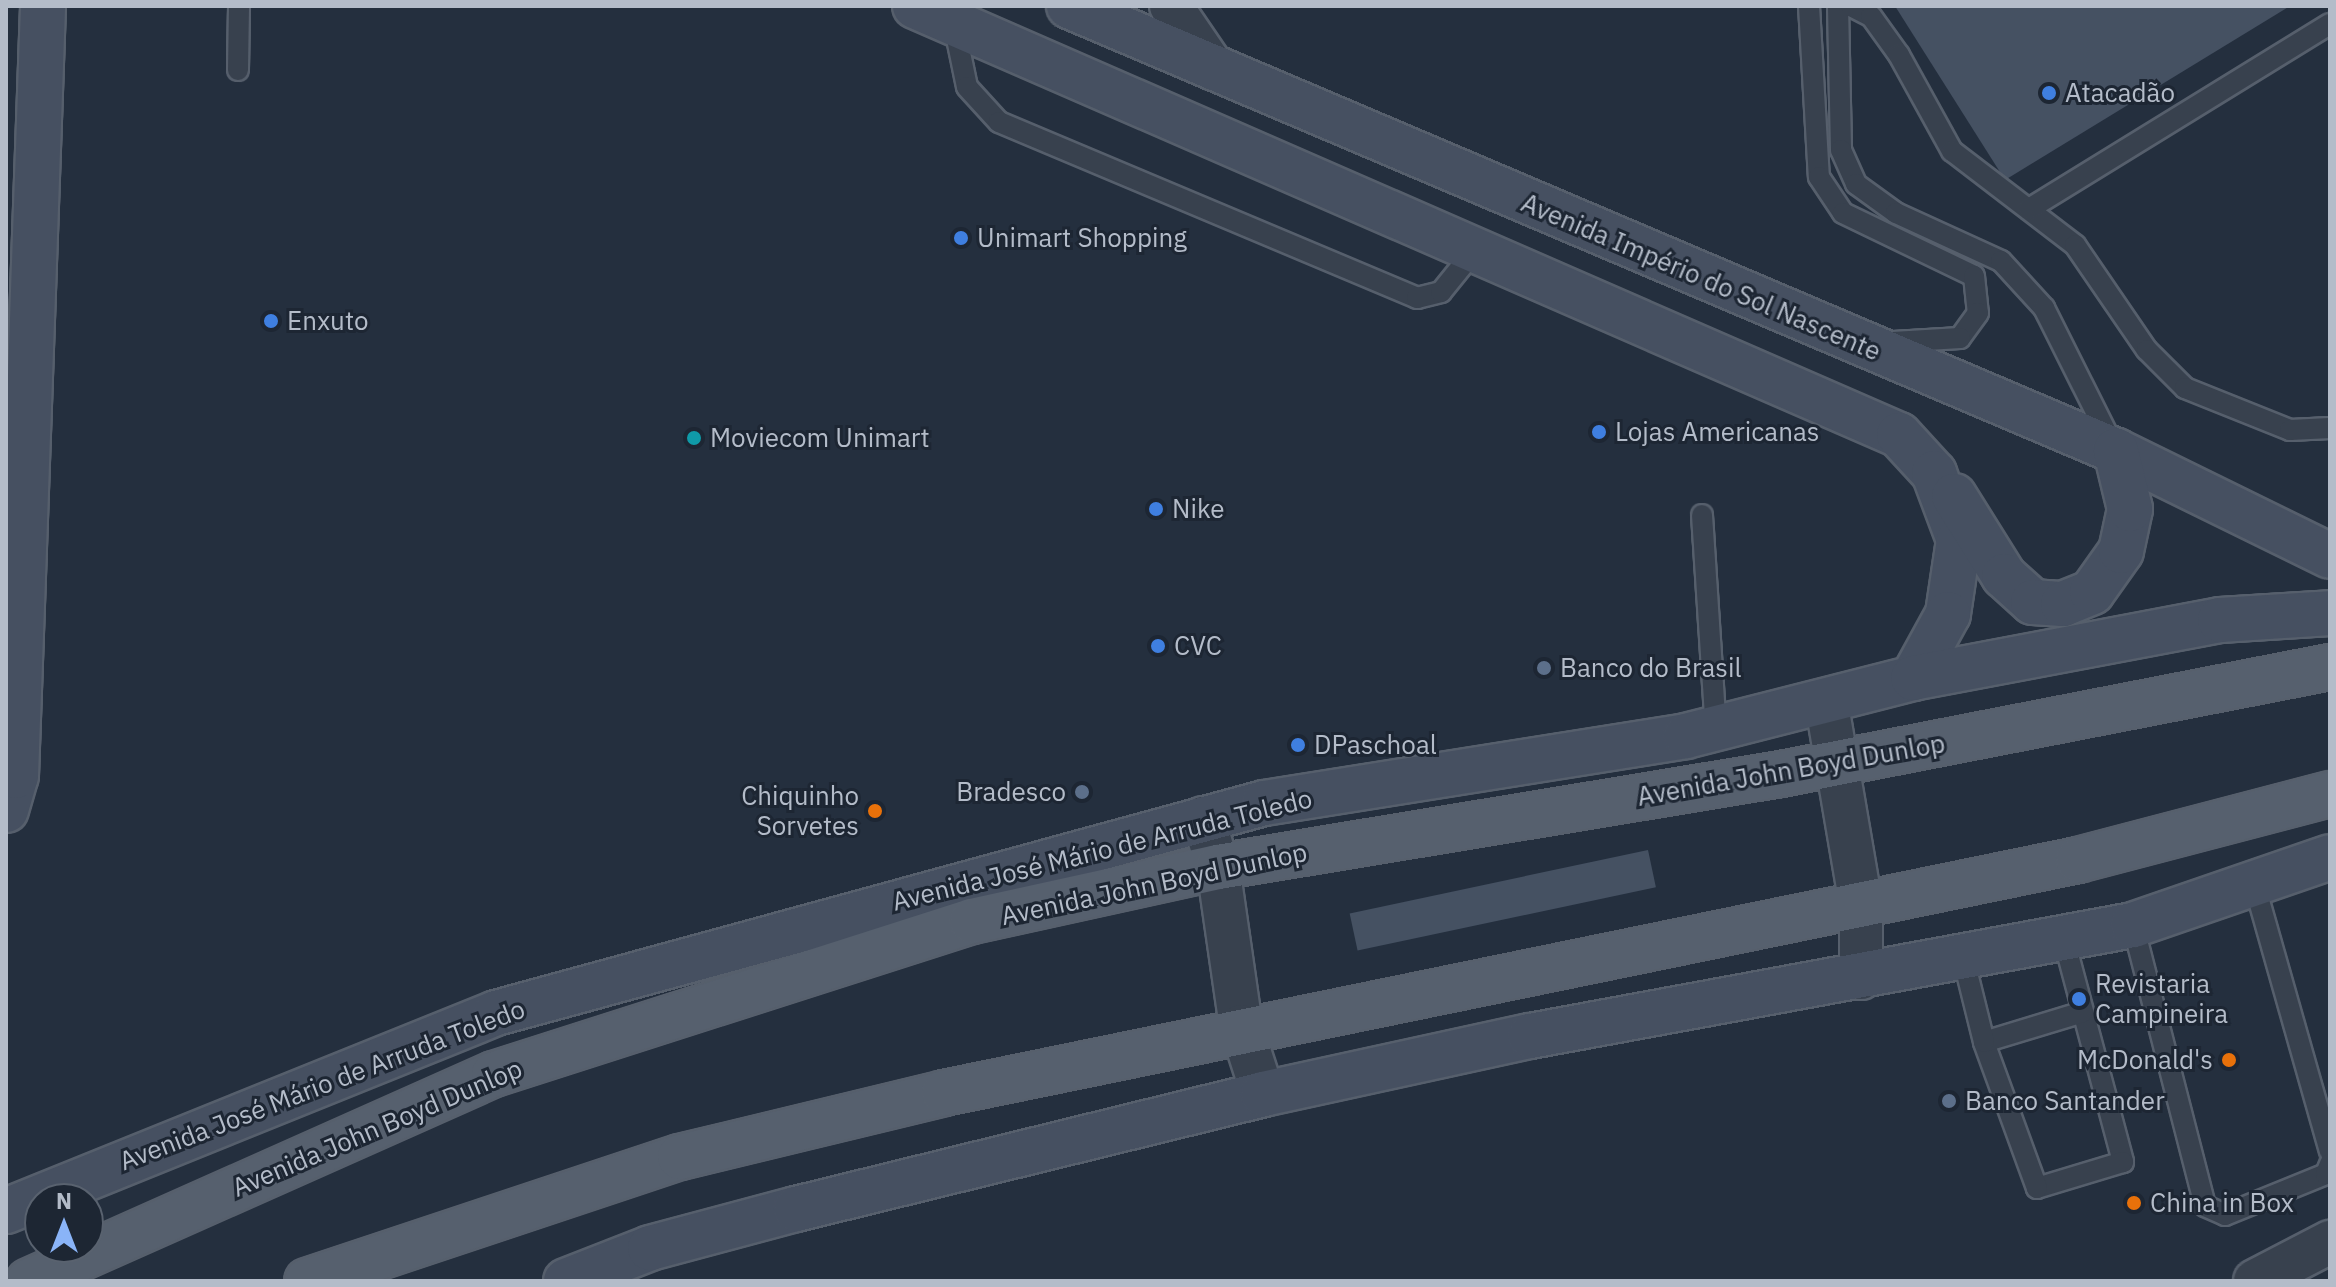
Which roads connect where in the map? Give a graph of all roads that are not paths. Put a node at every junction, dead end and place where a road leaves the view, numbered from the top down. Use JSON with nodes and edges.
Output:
{"nodes":[{"id":1,"x":43,"y":6,"type":"edge"},
{"id":2,"x":239,"y":6,"type":"edge"},
{"id":3,"x":915,"y":6,"type":"edge"},
{"id":4,"x":1069,"y":6,"type":"edge"},
{"id":5,"x":1171,"y":6,"type":"edge"},
{"id":6,"x":1809,"y":6,"type":"edge"},
{"id":7,"x":1838,"y":6,"type":"edge"},
{"id":8,"x":1851,"y":6,"type":"edge"},
{"id":9,"x":954,"y":24,"type":"junction"},
{"id":10,"x":2330,"y":24,"type":"edge"},
{"id":11,"x":1214,"y":69,"type":"junction"},
{"id":12,"x":238,"y":70,"type":"dead end"},
{"id":13,"x":2029,"y":209,"type":"junction"},
{"id":14,"x":1475,"y":250,"type":"junction"},
{"id":15,"x":1853,"y":342,"type":"junction"},
{"id":16,"x":2330,"y":428,"type":"edge"},
{"id":17,"x":2116,"y":451,"type":"junction"},
{"id":18,"x":1934,"y":473,"type":"junction"},
{"id":19,"x":1702,"y":515,"type":"dead end"},
{"id":20,"x":2330,"y":556,"type":"edge"},
{"id":21,"x":2330,"y":613,"type":"edge"},
{"id":22,"x":2330,"y":667,"type":"edge"},
{"id":23,"x":1913,"y":678,"type":"junction"},
{"id":24,"x":1826,"y":700,"type":"junction"},
{"id":25,"x":1716,"y":729,"type":"junction"},
{"id":26,"x":1837,"y":763,"type":"junction"},
{"id":27,"x":2330,"y":794,"type":"edge"},
{"id":28,"x":6,"y":810,"type":"edge"},
{"id":29,"x":1203,"y":818,"type":"junction"},
{"id":30,"x":1218,"y":867,"type":"junction"},
{"id":31,"x":2301,"y":870,"type":"edge"},
{"id":32,"x":1861,"y":904,"type":"junction"},
{"id":33,"x":2133,"y":925,"type":"junction"},
{"id":34,"x":2063,"y":936,"type":"junction"},
{"id":35,"x":1964,"y":961,"type":"junction"},
{"id":36,"x":1861,"y":978,"type":"junction"},
{"id":37,"x":2083,"y":1012,"type":"junction"},
{"id":38,"x":1241,"y":1026,"type":"junction"},
{"id":39,"x":1984,"y":1042,"type":"junction"},
{"id":40,"x":1263,"y":1094,"type":"junction"},
{"id":41,"x":2330,"y":1151,"type":"edge"},
{"id":42,"x":2330,"y":1164,"type":"edge"},
{"id":43,"x":6,"y":1211,"type":"edge"},
{"id":44,"x":2330,"y":1242,"type":"edge"},
{"id":45,"x":29,"y":1281,"type":"edge"},
{"id":46,"x":307,"y":1281,"type":"edge"},
{"id":47,"x":566,"y":1281,"type":"edge"},
{"id":48,"x":2255,"y":1281,"type":"edge"}],
"edges":[{"from":1,"to":28,"type":"main road"},
{"from":2,"to":12,"type":"lane"},
{"from":3,"to":9,"type":"main road"},
{"from":4,"to":11,"type":"main road","name":"Avenida Império do Sol Nascente"},
{"from":5,"to":11,"type":"street"},
{"from":6,"to":15,"type":"lane"},
{"from":7,"to":17,"type":"lane"},
{"from":8,"to":13,"type":"lane"},
{"from":9,"to":14,"type":"main road"},
{"from":9,"to":14,"type":"lane"},
{"from":10,"to":13,"type":"lane"},
{"from":11,"to":15,"type":"main road","name":"Avenida Império do Sol Nascente"},
{"from":13,"to":16,"type":"lane"},
{"from":14,"to":18,"type":"main road"},
{"from":15,"to":17,"type":"main road","name":"Avenida Império do Sol Nascente"},
{"from":17,"to":18,"type":"main road"},
{"from":17,"to":20,"type":"main road","name":"Avenida Império do Sol Nascente"},
{"from":18,"to":23,"type":"main road"},
{"from":19,"to":25,"type":"lane"},
{"from":21,"to":23,"type":"main road","name":"Avenida José Mário de Arruda Toledo"},
{"from":22,"to":26,"type":"main road","name":"Avenida John Boyd Dunlop"},
{"from":23,"to":24,"type":"main road","name":"Avenida José Mário de Arruda Toledo"},
{"from":24,"to":25,"type":"main road","name":"Avenida José Mário de Arruda Toledo"},
{"from":24,"to":26,"type":"street"},
{"from":25,"to":29,"type":"main road","name":"Avenida José Mário de Arruda Toledo"},
{"from":26,"to":30,"type":"main road","name":"Avenida John Boyd Dunlop"},
{"from":26,"to":32,"type":"street"},
{"from":27,"to":32,"type":"main road"},
{"from":29,"to":30,"type":"street"},
{"from":29,"to":43,"type":"main road","name":"Avenida José Mário de Arruda Toledo"},
{"from":30,"to":38,"type":"street"},
{"from":30,"to":45,"type":"main road","name":"Avenida John Boyd Dunlop"},
{"from":31,"to":33,"type":"main road"},
{"from":31,"to":41,"type":"lane"},
{"from":32,"to":36,"type":"street"},
{"from":32,"to":38,"type":"main road"},
{"from":33,"to":34,"type":"main road"},
{"from":33,"to":42,"type":"lane"},
{"from":34,"to":35,"type":"main road"},
{"from":34,"to":37,"type":"lane"},
{"from":35,"to":36,"type":"main road"},
{"from":35,"to":39,"type":"lane"},
{"from":36,"to":40,"type":"main road"},
{"from":37,"to":39,"type":"lane"},
{"from":37,"to":39,"type":"lane"},
{"from":38,"to":40,"type":"street"},
{"from":38,"to":46,"type":"main road"},
{"from":40,"to":47,"type":"main road"},
{"from":44,"to":48,"type":"street"}]}
